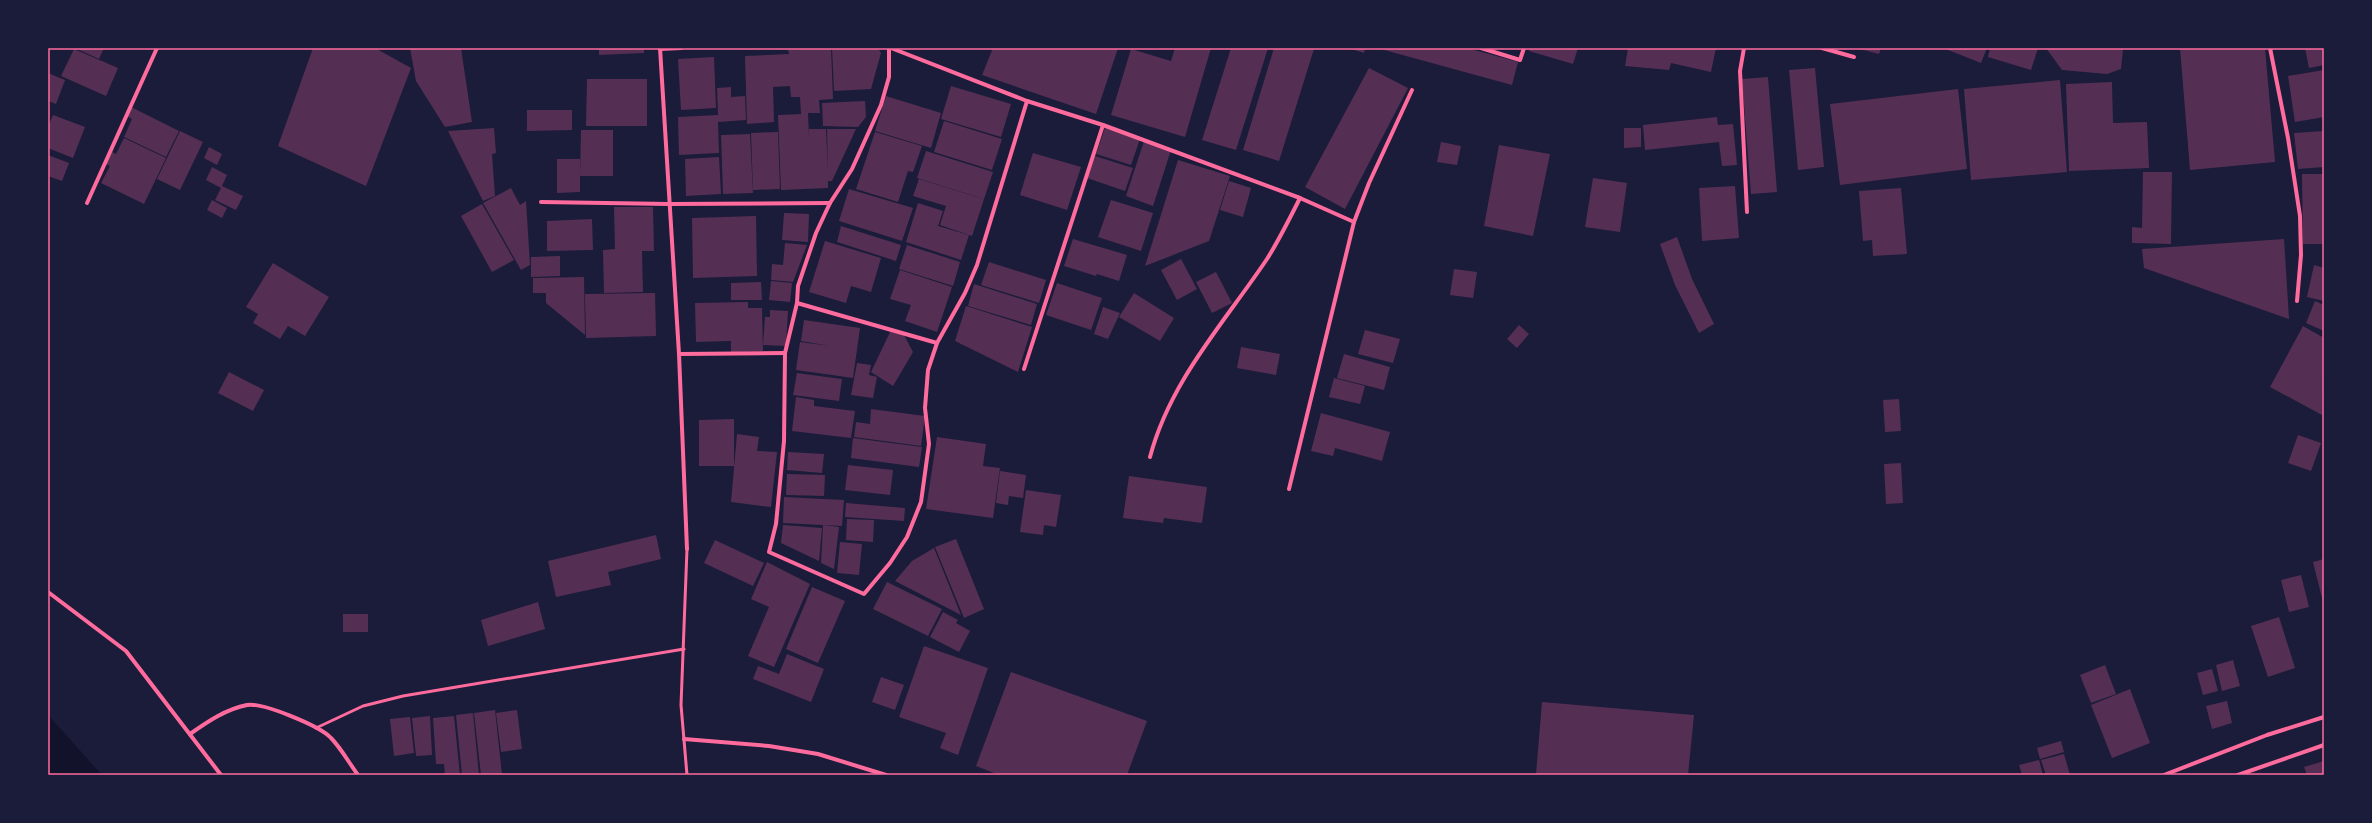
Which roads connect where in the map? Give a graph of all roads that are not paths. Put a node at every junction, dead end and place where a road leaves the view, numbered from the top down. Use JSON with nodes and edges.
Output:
{"nodes":[{"id":1,"x":157,"y":48,"type":"edge"},
{"id":2,"x":660,"y":48,"type":"edge"},
{"id":3,"x":681,"y":48,"type":"edge"},
{"id":4,"x":890,"y":48,"type":"edge"},
{"id":5,"x":1481,"y":48,"type":"edge"},
{"id":6,"x":1524,"y":48,"type":"edge"},
{"id":7,"x":1744,"y":48,"type":"edge"},
{"id":8,"x":1822,"y":48,"type":"edge"},
{"id":9,"x":2270,"y":48,"type":"edge"},
{"id":10,"x":1854,"y":57,"type":"dead end"},
{"id":11,"x":1412,"y":90,"type":"dead end"},
{"id":12,"x":1027,"y":101,"type":"junction"},
{"id":13,"x":1103,"y":125,"type":"junction"},
{"id":14,"x":1300,"y":198,"type":"junction"},
{"id":15,"x":541,"y":202,"type":"dead end"},
{"id":16,"x":87,"y":203,"type":"dead end"},
{"id":17,"x":830,"y":203,"type":"junction"},
{"id":18,"x":670,"y":204,"type":"junction"},
{"id":19,"x":1747,"y":212,"type":"dead end"},
{"id":20,"x":1354,"y":222,"type":"junction"},
{"id":21,"x":2297,"y":301,"type":"dead end"},
{"id":22,"x":797,"y":303,"type":"junction"},
{"id":23,"x":937,"y":343,"type":"junction"},
{"id":24,"x":785,"y":353,"type":"junction"},
{"id":25,"x":680,"y":354,"type":"junction"},
{"id":26,"x":1024,"y":369,"type":"dead end"},
{"id":27,"x":1150,"y":457,"type":"dead end"},
{"id":28,"x":1289,"y":489,"type":"dead end"},
{"id":29,"x":687,"y":549,"type":"joint"},
{"id":30,"x":48,"y":592,"type":"edge"},
{"id":31,"x":684,"y":649,"type":"junction"},
{"id":32,"x":2324,"y":718,"type":"edge"},
{"id":33,"x":316,"y":728,"type":"junction"},
{"id":34,"x":190,"y":734,"type":"junction"},
{"id":35,"x":684,"y":739,"type":"junction"},
{"id":36,"x":2324,"y":745,"type":"edge"},
{"id":37,"x":221,"y":775,"type":"edge"},
{"id":38,"x":358,"y":775,"type":"edge"},
{"id":39,"x":687,"y":775,"type":"edge"},
{"id":40,"x":886,"y":775,"type":"edge"},
{"id":41,"x":2164,"y":775,"type":"edge"},
{"id":42,"x":2238,"y":775,"type":"edge"}],
"edges":[{"from":1,"to":16,"type":"street"},
{"from":2,"to":3,"type":"street"},
{"from":2,"to":18,"type":"street"},
{"from":4,"to":12,"type":"street"},
{"from":4,"to":17,"type":"street"},
{"from":5,"to":6,"type":"street"},
{"from":7,"to":19,"type":"street"},
{"from":8,"to":10,"type":"street"},
{"from":9,"to":21,"type":"street"},
{"from":11,"to":20,"type":"street"},
{"from":12,"to":13,"type":"street"},
{"from":12,"to":23,"type":"street"},
{"from":13,"to":14,"type":"street"},
{"from":13,"to":26,"type":"street"},
{"from":14,"to":20,"type":"street"},
{"from":14,"to":27,"type":"street"},
{"from":15,"to":18,"type":"street"},
{"from":17,"to":18,"type":"street"},
{"from":17,"to":22,"type":"street"},
{"from":18,"to":25,"type":"street"},
{"from":20,"to":28,"type":"street"},
{"from":22,"to":23,"type":"street"},
{"from":22,"to":24,"type":"street"},
{"from":23,"to":24,"type":"street"},
{"from":24,"to":25,"type":"street"},
{"from":25,"to":29,"type":"street"},
{"from":29,"to":31,"type":"lane"},
{"from":30,"to":34,"type":"street"},
{"from":31,"to":33,"type":"lane"},
{"from":31,"to":35,"type":"lane"},
{"from":32,"to":41,"type":"street"},
{"from":33,"to":34,"type":"street"},
{"from":33,"to":38,"type":"street"},
{"from":34,"to":37,"type":"street"},
{"from":35,"to":39,"type":"lane"},
{"from":35,"to":40,"type":"street"},
{"from":36,"to":42,"type":"street"}]}
